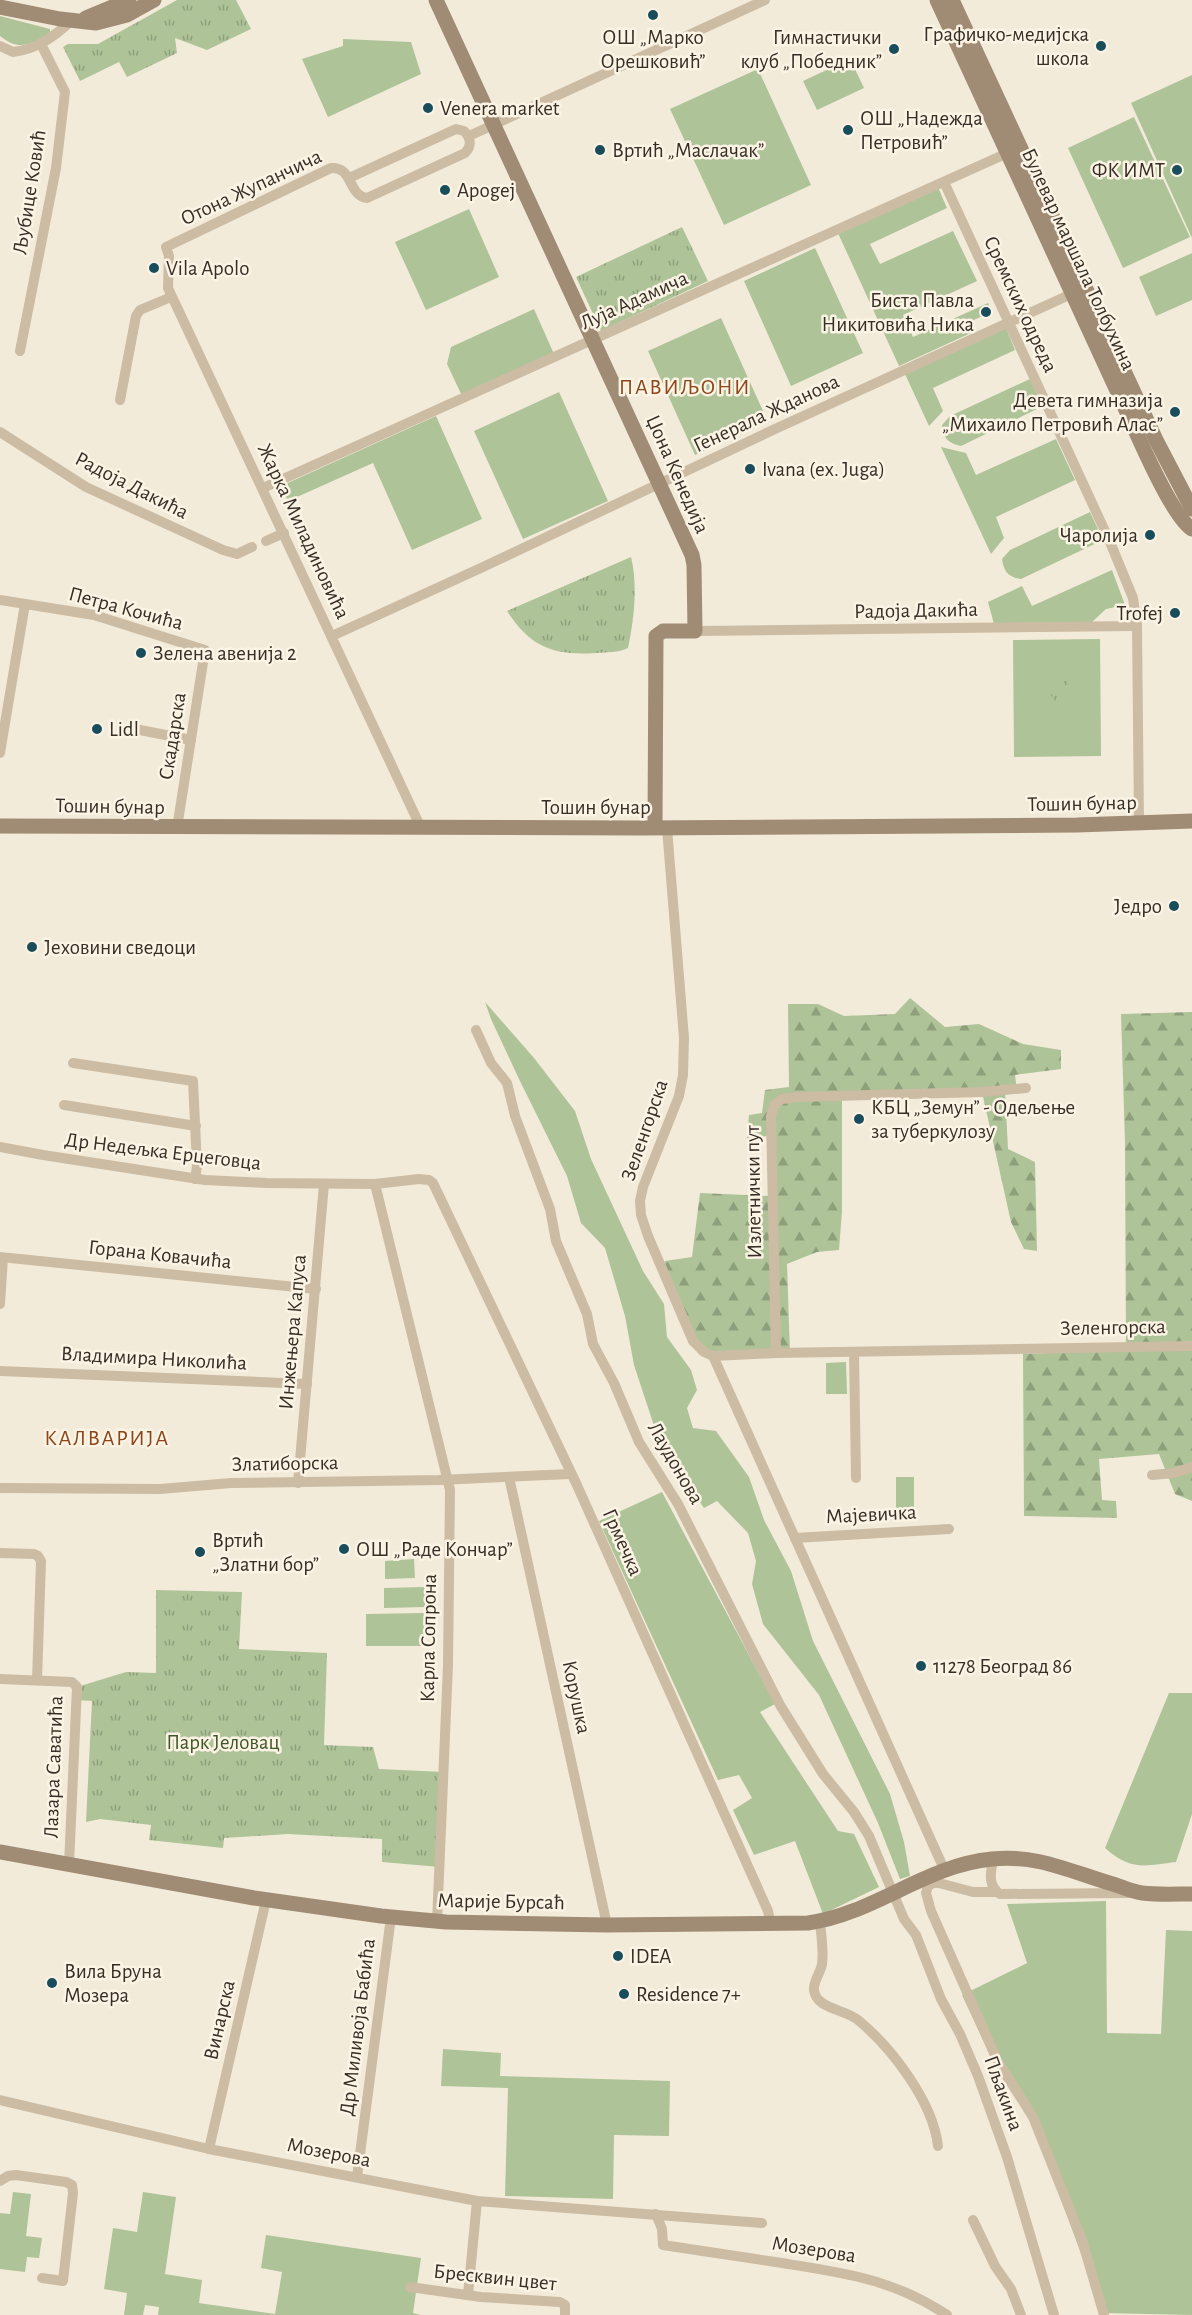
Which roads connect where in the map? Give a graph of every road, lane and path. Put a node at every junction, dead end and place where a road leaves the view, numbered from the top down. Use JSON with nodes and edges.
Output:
{"nodes":[{"id":1,"x":129,"y":0,"type":"edge"},
{"id":2,"x":154,"y":0,"type":"edge"},
{"id":3,"x":436,"y":0,"type":"edge"},
{"id":4,"x":765,"y":0,"type":"edge"},
{"id":5,"x":937,"y":0,"type":"edge"},
{"id":6,"x":952,"y":0,"type":"edge"},
{"id":7,"x":0,"y":7,"type":"edge"},
{"id":8,"x":76,"y":20,"type":"junction"},
{"id":9,"x":41,"y":44,"type":"junction"},
{"id":10,"x":0,"y":46,"type":"edge"},
{"id":11,"x":494,"y":124,"type":"junction"},
{"id":12,"x":469,"y":136,"type":"junction"},
{"id":13,"x":1014,"y":150,"type":"junction"},
{"id":14,"x":349,"y":178,"type":"junction"},
{"id":15,"x":944,"y":182,"type":"junction"},
{"id":16,"x":166,"y":247,"type":"joint"},
{"id":17,"x":1085,"y":287,"type":"junction"},
{"id":18,"x":1071,"y":294,"type":"junction"},
{"id":19,"x":171,"y":297,"type":"junction"},
{"id":20,"x":1008,"y":322,"type":"junction"},
{"id":21,"x":594,"y":339,"type":"junction"},
{"id":22,"x":20,"y":351,"type":"dead end"},
{"id":23,"x":120,"y":400,"type":"dead end"},
{"id":24,"x":0,"y":432,"type":"edge"},
{"id":25,"x":660,"y":483,"type":"junction"},
{"id":26,"x":263,"y":488,"type":"junction"},
{"id":27,"x":1192,"y":509,"type":"edge"},
{"id":28,"x":1192,"y":529,"type":"edge"},
{"id":29,"x":284,"y":533,"type":"junction"},
{"id":30,"x":266,"y":542,"type":"dead end"},
{"id":31,"x":252,"y":547,"type":"dead end"},
{"id":32,"x":0,"y":600,"type":"edge"},
{"id":33,"x":25,"y":604,"type":"junction"},
{"id":34,"x":1137,"y":626,"type":"junction"},
{"id":35,"x":695,"y":631,"type":"junction"},
{"id":36,"x":332,"y":636,"type":"junction"},
{"id":37,"x":205,"y":650,"type":"joint"},
{"id":38,"x":140,"y":730,"type":"dead end"},
{"id":39,"x":191,"y":740,"type":"junction"},
{"id":40,"x":0,"y":753,"type":"edge"},
{"id":41,"x":1192,"y":821,"type":"edge"},
{"id":42,"x":1139,"y":823,"type":"junction"},
{"id":43,"x":0,"y":826,"type":"edge"},
{"id":44,"x":661,"y":827,"type":"junction"},
{"id":45,"x":177,"y":828,"type":"junction"},
{"id":46,"x":421,"y":828,"type":"junction"},
{"id":47,"x":476,"y":1030,"type":"dead end"},
{"id":48,"x":73,"y":1064,"type":"dead end"},
{"id":49,"x":1026,"y":1088,"type":"dead end"},
{"id":50,"x":64,"y":1105,"type":"dead end"},
{"id":51,"x":196,"y":1126,"type":"junction"},
{"id":52,"x":0,"y":1147,"type":"edge"},
{"id":53,"x":195,"y":1179,"type":"junction"},
{"id":54,"x":429,"y":1180,"type":"joint"},
{"id":55,"x":324,"y":1184,"type":"junction"},
{"id":56,"x":375,"y":1184,"type":"junction"},
{"id":57,"x":1,"y":1257,"type":"edge"},
{"id":58,"x":316,"y":1289,"type":"junction"},
{"id":59,"x":0,"y":1304,"type":"edge"},
{"id":60,"x":1192,"y":1346,"type":"edge"},
{"id":61,"x":776,"y":1353,"type":"junction"},
{"id":62,"x":854,"y":1353,"type":"junction"},
{"id":63,"x":713,"y":1356,"type":"junction"},
{"id":64,"x":0,"y":1371,"type":"edge"},
{"id":65,"x":307,"y":1384,"type":"junction"},
{"id":66,"x":1192,"y":1467,"type":"edge"},
{"id":67,"x":570,"y":1474,"type":"junction"},
{"id":68,"x":1152,"y":1475,"type":"dead end"},
{"id":69,"x":509,"y":1477,"type":"junction"},
{"id":70,"x":856,"y":1478,"type":"dead end"},
{"id":71,"x":449,"y":1479,"type":"junction"},
{"id":72,"x":298,"y":1483,"type":"junction"},
{"id":73,"x":0,"y":1488,"type":"edge"},
{"id":74,"x":949,"y":1529,"type":"dead end"},
{"id":75,"x":795,"y":1538,"type":"junction"},
{"id":76,"x":0,"y":1553,"type":"edge"},
{"id":77,"x":0,"y":1679,"type":"edge"},
{"id":78,"x":37,"y":1680,"type":"junction"},
{"id":79,"x":0,"y":1852,"type":"edge"},
{"id":80,"x":993,"y":1859,"type":"junction"},
{"id":81,"x":69,"y":1866,"type":"junction"},
{"id":82,"x":944,"y":1869,"type":"junction"},
{"id":83,"x":997,"y":1892,"type":"junction"},
{"id":84,"x":1141,"y":1893,"type":"junction"},
{"id":85,"x":894,"y":1894,"type":"joint"},
{"id":86,"x":1192,"y":1894,"type":"edge"},
{"id":87,"x":266,"y":1900,"type":"junction"},
{"id":88,"x":391,"y":1917,"type":"junction"},
{"id":89,"x":437,"y":1922,"type":"junction"},
{"id":90,"x":820,"y":1922,"type":"junction"},
{"id":91,"x":607,"y":1925,"type":"junction"},
{"id":92,"x":771,"y":1925,"type":"junction"},
{"id":93,"x":0,"y":2100,"type":"edge"},
{"id":94,"x":938,"y":2146,"type":"dead end"},
{"id":95,"x":209,"y":2149,"type":"junction"},
{"id":96,"x":357,"y":2177,"type":"junction"},
{"id":97,"x":0,"y":2181,"type":"edge"},
{"id":98,"x":477,"y":2201,"type":"junction"},
{"id":99,"x":656,"y":2214,"type":"junction"},
{"id":100,"x":973,"y":2220,"type":"dead end"},
{"id":101,"x":762,"y":2223,"type":"dead end"},
{"id":102,"x":42,"y":2278,"type":"dead end"},
{"id":103,"x":410,"y":2287,"type":"dead end"},
{"id":104,"x":468,"y":2295,"type":"junction"},
{"id":105,"x":565,"y":2315,"type":"edge"},
{"id":106,"x":947,"y":2315,"type":"edge"},
{"id":107,"x":1021,"y":2315,"type":"edge"},
{"id":108,"x":1054,"y":2315,"type":"edge"},
{"id":109,"x":1104,"y":2315,"type":"edge"}],
"edges":[{"from":1,"to":8,"type":"street"},
{"from":2,"to":8,"type":"street"},
{"from":3,"to":11,"type":"street","name":"Џона Кенедија"},
{"from":4,"to":11,"type":"street","name":"Отона Жупанчича"},
{"from":5,"to":13,"type":"street","name":"Булевар маршала Толбухина"},
{"from":6,"to":13,"type":"street","name":"Булевар маршала Толбухина"},
{"from":7,"to":8,"type":"street"},
{"from":8,"to":9,"type":"street"},
{"from":9,"to":10,"type":"street"},
{"from":9,"to":22,"type":"street","name":"Љубице Ковић"},
{"from":11,"to":12,"type":"street","name":"Отона Жупанчича"},
{"from":11,"to":21,"type":"street","name":"Џона Кенедија"},
{"from":12,"to":14,"type":"street","name":"Отона Жупанчича"},
{"from":12,"to":14,"type":"street","name":"Отона Жупанчича"},
{"from":13,"to":15,"type":"street","name":"Луја Адамича"},
{"from":13,"to":17,"type":"street","name":"Булевар маршала Толбухина"},
{"from":13,"to":18,"type":"street","name":"Булевар маршала Толбухина"},
{"from":14,"to":16,"type":"street","name":"Отона Жупанчича"},
{"from":15,"to":20,"type":"street","name":"Сремских одреда"},
{"from":15,"to":21,"type":"street","name":"Луја Адамича"},
{"from":16,"to":19,"type":"street","name":"Жарка Миладиновића"},
{"from":17,"to":18,"type":"street","name":"Генерала Жданова"},
{"from":17,"to":27,"type":"street","name":"Булевар маршала Толбухина"},
{"from":18,"to":20,"type":"street","name":"Генерала Жданова"},
{"from":18,"to":28,"type":"street","name":"Булевар маршала Толбухина"},
{"from":19,"to":23,"type":"street"},
{"from":19,"to":26,"type":"street","name":"Жарка Миладиновића"},
{"from":20,"to":25,"type":"street","name":"Генерала Жданова"},
{"from":20,"to":34,"type":"street","name":"Сремских одреда"},
{"from":21,"to":25,"type":"street","name":"Џона Кенедија"},
{"from":21,"to":26,"type":"street","name":"Луја Адамича"},
{"from":24,"to":31,"type":"street","name":"Радоја Дакића"},
{"from":25,"to":35,"type":"street","name":"Џона Кенедија"},
{"from":25,"to":36,"type":"street","name":"Генерала Жданова"},
{"from":26,"to":29,"type":"street","name":"Жарка Миладиновића"},
{"from":29,"to":30,"type":"street"},
{"from":29,"to":36,"type":"street","name":"Жарка Миладиновића"},
{"from":32,"to":33,"type":"street","name":"Петра Кочића"},
{"from":33,"to":37,"type":"street","name":"Петра Кочића"},
{"from":33,"to":40,"type":"street"},
{"from":34,"to":35,"type":"street","name":"Радоја Дакића"},
{"from":34,"to":42,"type":"street","name":"Сремских одреда"},
{"from":35,"to":44,"type":"street"},
{"from":36,"to":46,"type":"street","name":"Жарка Миладиновића"},
{"from":37,"to":39,"type":"street","name":"Скадарска"},
{"from":38,"to":39,"type":"street"},
{"from":39,"to":45,"type":"street","name":"Скадарска"},
{"from":41,"to":42,"type":"street","name":"Тошин бунар"},
{"from":42,"to":44,"type":"street","name":"Тошин бунар"},
{"from":43,"to":45,"type":"street","name":"Тошин бунар"},
{"from":44,"to":46,"type":"street","name":"Тошин бунар"},
{"from":44,"to":63,"type":"street","name":"Зеленгорска"},
{"from":45,"to":46,"type":"street","name":"Тошин бунар"},
{"from":47,"to":85,"type":"street","name":"Лаудонова"},
{"from":48,"to":51,"type":"street"},
{"from":49,"to":61,"type":"street","name":"Излетнички пут"},
{"from":50,"to":51,"type":"street"},
{"from":51,"to":53,"type":"street"},
{"from":52,"to":53,"type":"street","name":"Др Недељка Ерцеговца"},
{"from":53,"to":55,"type":"street","name":"Др Недељка Ерцеговца"},
{"from":54,"to":56,"type":"street","name":"Др Недељка Ерцеговца"},
{"from":54,"to":67,"type":"street","name":"Грмечка"},
{"from":55,"to":56,"type":"street","name":"Др Недељка Ерцеговца"},
{"from":55,"to":58,"type":"street","name":"Инжењера Капуса"},
{"from":56,"to":71,"type":"street","name":"Карла Сопрона"},
{"from":57,"to":58,"type":"street","name":"Горана Ковачића"},
{"from":57,"to":59,"type":"street"},
{"from":58,"to":65,"type":"street","name":"Инжењера Капуса"},
{"from":60,"to":62,"type":"street","name":"Зеленгорска"},
{"from":61,"to":62,"type":"street","name":"Зеленгорска"},
{"from":61,"to":63,"type":"street","name":"Зеленгорска"},
{"from":62,"to":70,"type":"street"},
{"from":63,"to":75,"type":"street"},
{"from":64,"to":65,"type":"street","name":"Владимира Николића"},
{"from":65,"to":72,"type":"street","name":"Инжењера Капуса"},
{"from":66,"to":68,"type":"street"},
{"from":67,"to":69,"type":"street","name":"Златиборска"},
{"from":67,"to":92,"type":"street","name":"Грмечка"},
{"from":69,"to":71,"type":"street","name":"Златиборска"},
{"from":69,"to":91,"type":"street","name":"Корушка"},
{"from":71,"to":72,"type":"street","name":"Златиборска"},
{"from":71,"to":89,"type":"street","name":"Карла Сопрона"},
{"from":72,"to":73,"type":"street","name":"Златиборска"},
{"from":74,"to":75,"type":"street","name":"Мајевичка"},
{"from":75,"to":82,"type":"street"},
{"from":76,"to":78,"type":"street","name":"Лазара Саватића"},
{"from":77,"to":78,"type":"street"},
{"from":78,"to":81,"type":"street","name":"Лазара Саватића"},
{"from":79,"to":81,"type":"street","name":"Марије Бурсаћ"},
{"from":80,"to":82,"type":"street","name":"Марије Бурсаћ"},
{"from":80,"to":83,"type":"street"},
{"from":80,"to":84,"type":"street","name":"Марије Бурсаћ"},
{"from":81,"to":87,"type":"street","name":"Марије Бурсаћ"},
{"from":82,"to":90,"type":"street","name":"Марије Бурсаћ"},
{"from":83,"to":84,"type":"street","name":"Марије Бурсаћ"},
{"from":83,"to":109,"type":"street","name":"Марије Бурсаћ"},
{"from":84,"to":86,"type":"street","name":"Марије Бурсаћ"},
{"from":85,"to":108,"type":"street","name":"Пљакина"},
{"from":87,"to":88,"type":"street","name":"Марије Бурсаћ"},
{"from":87,"to":95,"type":"street","name":"Винарска"},
{"from":88,"to":89,"type":"street","name":"Марије Бурсаћ"},
{"from":88,"to":96,"type":"street","name":"Др Миливоја Бабића"},
{"from":89,"to":91,"type":"street","name":"Марије Бурсаћ"},
{"from":90,"to":92,"type":"street","name":"Марије Бурсаћ"},
{"from":90,"to":94,"type":"street"},
{"from":91,"to":92,"type":"street","name":"Марије Бурсаћ"},
{"from":93,"to":95,"type":"street","name":"Мозерова"},
{"from":95,"to":96,"type":"street","name":"Мозерова"},
{"from":96,"to":98,"type":"street","name":"Мозерова"},
{"from":97,"to":102,"type":"street"},
{"from":98,"to":99,"type":"street","name":"Мозерова"},
{"from":98,"to":104,"type":"street"},
{"from":99,"to":101,"type":"street","name":"Мозерова"},
{"from":99,"to":106,"type":"street","name":"Мозерова"},
{"from":100,"to":107,"type":"street"},
{"from":103,"to":104,"type":"street","name":"Бресквин цвет"},
{"from":104,"to":105,"type":"street","name":"Бресквин цвет"}]}
